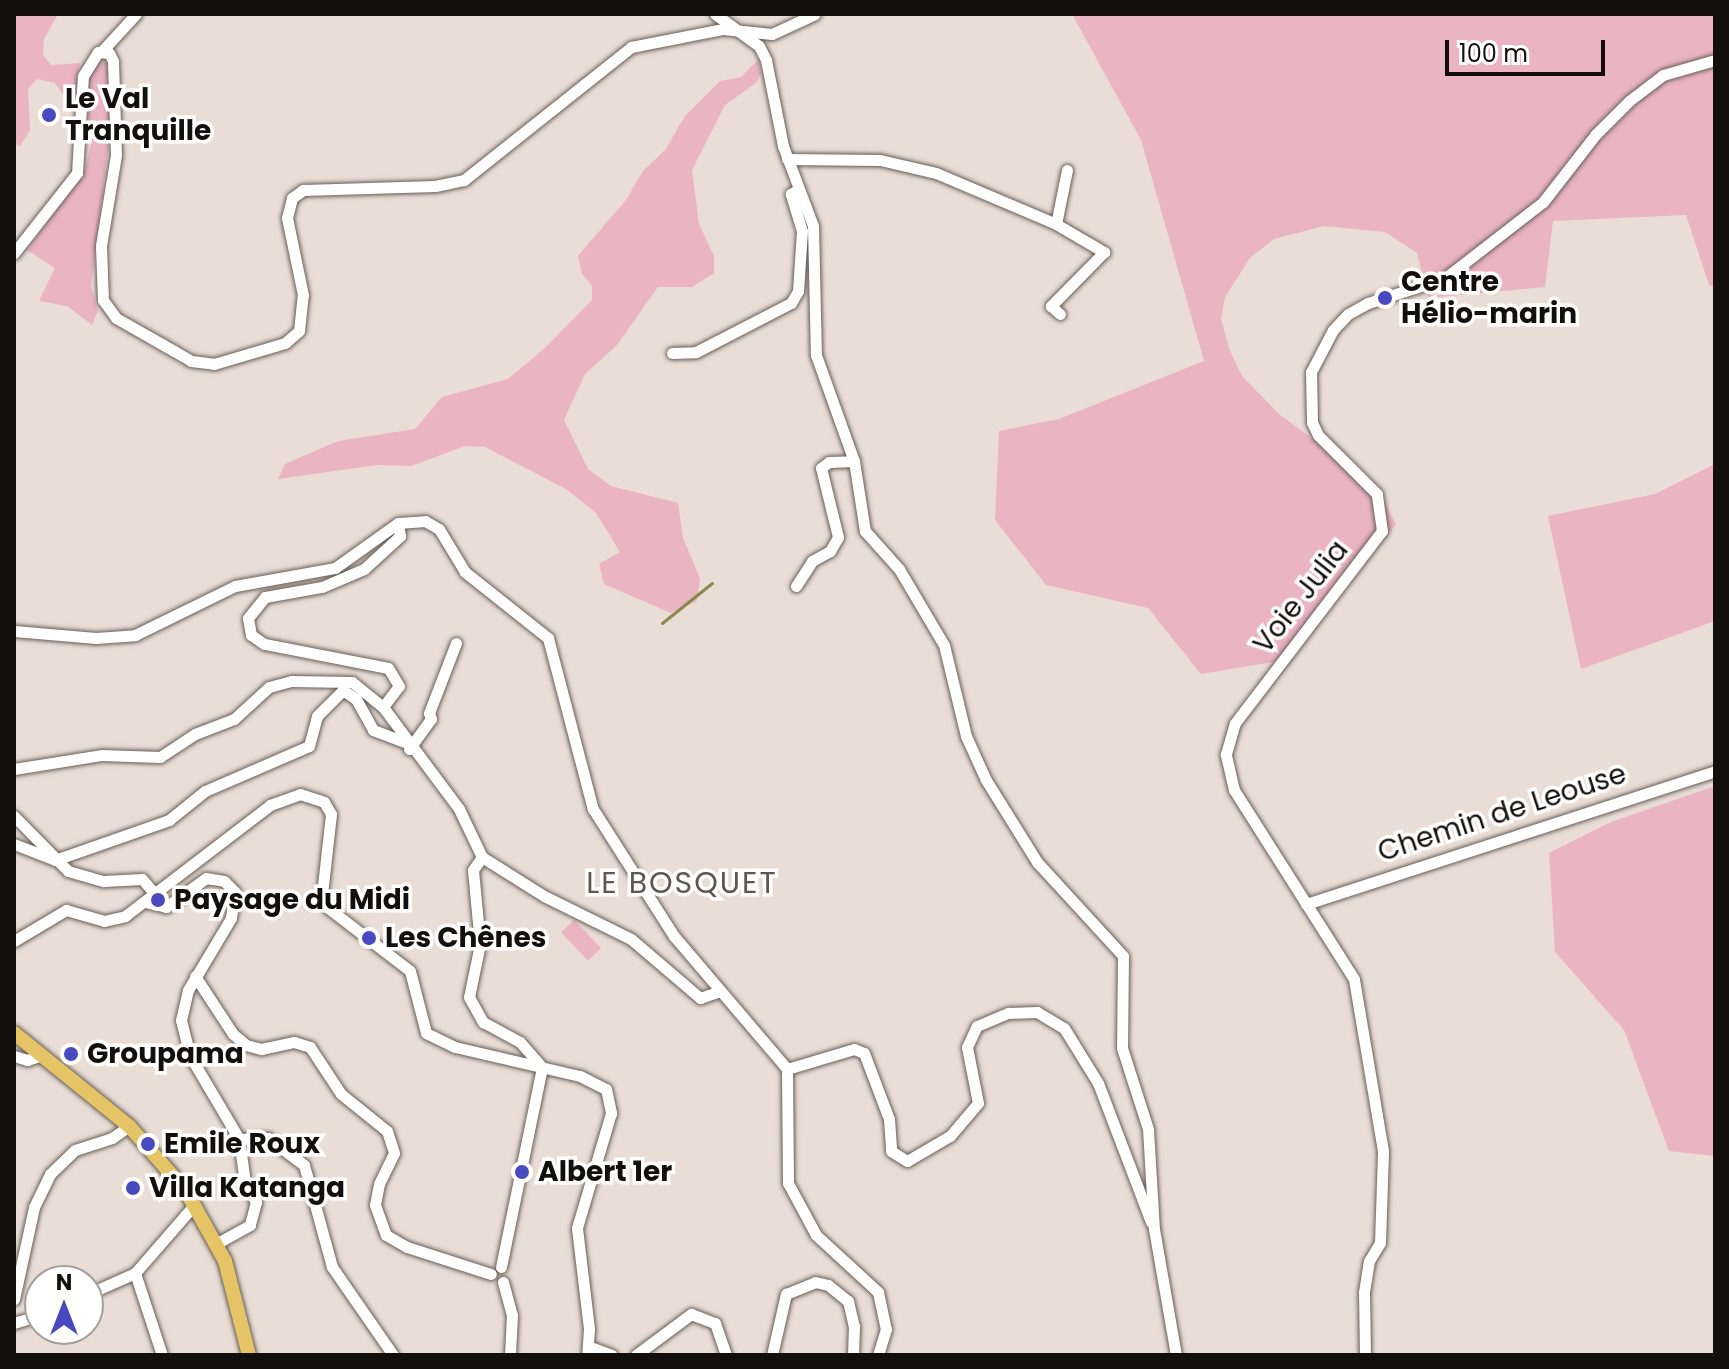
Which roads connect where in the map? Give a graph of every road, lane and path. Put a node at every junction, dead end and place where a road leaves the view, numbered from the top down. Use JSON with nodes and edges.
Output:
{"nodes":[{"id":1,"x":136,"y":14,"type":"edge"},
{"id":2,"x":715,"y":14,"type":"edge"},
{"id":3,"x":815,"y":14,"type":"edge"},
{"id":4,"x":743,"y":34,"type":"junction"},
{"id":5,"x":102,"y":51,"type":"junction"},
{"id":6,"x":1715,"y":60,"type":"edge"},
{"id":7,"x":787,"y":159,"type":"junction"},
{"id":8,"x":1067,"y":170,"type":"dead end"},
{"id":9,"x":799,"y":189,"type":"junction"},
{"id":10,"x":1056,"y":224,"type":"junction"},
{"id":11,"x":14,"y":253,"type":"edge"},
{"id":12,"x":1060,"y":314,"type":"dead end"},
{"id":13,"x":672,"y":353,"type":"dead end"},
{"id":14,"x":854,"y":461,"type":"junction"},
{"id":15,"x":398,"y":523,"type":"junction"},
{"id":16,"x":796,"y":586,"type":"dead end"},
{"id":17,"x":14,"y":631,"type":"edge"},
{"id":18,"x":456,"y":643,"type":"dead end"},
{"id":19,"x":383,"y":707,"type":"junction"},
{"id":20,"x":407,"y":745,"type":"junction"},
{"id":21,"x":17,"y":766,"type":"edge"},
{"id":22,"x":1715,"y":771,"type":"edge"},
{"id":23,"x":14,"y":816,"type":"edge"},
{"id":24,"x":14,"y":844,"type":"edge"},
{"id":25,"x":482,"y":857,"type":"junction"},
{"id":26,"x":55,"y":860,"type":"junction"},
{"id":27,"x":155,"y":894,"type":"junction"},
{"id":28,"x":145,"y":902,"type":"junction"},
{"id":29,"x":1306,"y":904,"type":"junction"},
{"id":30,"x":14,"y":941,"type":"edge"},
{"id":31,"x":195,"y":976,"type":"junction"},
{"id":32,"x":720,"y":991,"type":"junction"},
{"id":33,"x":14,"y":1033,"type":"edge"},
{"id":34,"x":42,"y":1055,"type":"junction"},
{"id":35,"x":14,"y":1056,"type":"edge"},
{"id":36,"x":542,"y":1067,"type":"junction"},
{"id":37,"x":787,"y":1069,"type":"junction"},
{"id":38,"x":129,"y":1126,"type":"junction"},
{"id":39,"x":239,"y":1139,"type":"junction"},
{"id":40,"x":195,"y":1204,"type":"junction"},
{"id":41,"x":1154,"y":1229,"type":"junction"},
{"id":42,"x":217,"y":1243,"type":"junction"},
{"id":43,"x":19,"y":1244,"type":"edge"},
{"id":44,"x":496,"y":1270,"type":"junction"},
{"id":45,"x":135,"y":1273,"type":"junction"},
{"id":46,"x":104,"y":1287,"type":"edge"},
{"id":47,"x":14,"y":1299,"type":"edge"},
{"id":48,"x":589,"y":1351,"type":"edge"},
{"id":49,"x":162,"y":1355,"type":"edge"},
{"id":50,"x":249,"y":1355,"type":"edge"},
{"id":51,"x":393,"y":1355,"type":"edge"},
{"id":52,"x":510,"y":1355,"type":"edge"},
{"id":53,"x":612,"y":1355,"type":"edge"},
{"id":54,"x":636,"y":1355,"type":"edge"},
{"id":55,"x":726,"y":1355,"type":"edge"},
{"id":56,"x":772,"y":1355,"type":"edge"},
{"id":57,"x":853,"y":1355,"type":"edge"},
{"id":58,"x":878,"y":1355,"type":"edge"},
{"id":59,"x":1176,"y":1355,"type":"edge"},
{"id":60,"x":1365,"y":1355,"type":"edge"}],
"edges":[{"from":1,"to":5,"type":"street"},
{"from":2,"to":4,"type":"street"},
{"from":3,"to":4,"type":"street"},
{"from":4,"to":5,"type":"street"},
{"from":4,"to":7,"type":"street"},
{"from":5,"to":11,"type":"street"},
{"from":6,"to":29,"type":"street","name":"Voie Julia"},
{"from":7,"to":9,"type":"street"},
{"from":7,"to":10,"type":"street"},
{"from":8,"to":10,"type":"street"},
{"from":9,"to":13,"type":"street"},
{"from":9,"to":14,"type":"street"},
{"from":10,"to":12,"type":"street"},
{"from":14,"to":16,"type":"street"},
{"from":14,"to":41,"type":"street"},
{"from":15,"to":17,"type":"street"},
{"from":15,"to":19,"type":"street"},
{"from":15,"to":32,"type":"street"},
{"from":18,"to":20,"type":"street"},
{"from":19,"to":20,"type":"street"},
{"from":19,"to":21,"type":"street"},
{"from":20,"to":25,"type":"street"},
{"from":20,"to":26,"type":"street"},
{"from":22,"to":29,"type":"street","name":"Chemin de Leouse"},
{"from":23,"to":26,"type":"street"},
{"from":24,"to":26,"type":"street"},
{"from":25,"to":32,"type":"street"},
{"from":25,"to":36,"type":"street"},
{"from":26,"to":27,"type":"street"},
{"from":27,"to":28,"type":"street"},
{"from":27,"to":36,"type":"street"},
{"from":28,"to":30,"type":"street"},
{"from":28,"to":31,"type":"street"},
{"from":29,"to":60,"type":"street","name":"Voie Julia"},
{"from":31,"to":39,"type":"street"},
{"from":31,"to":44,"type":"street"},
{"from":32,"to":37,"type":"street"},
{"from":33,"to":34,"type":"main road"},
{"from":34,"to":35,"type":"street"},
{"from":34,"to":38,"type":"main road"},
{"from":36,"to":44,"type":"street"},
{"from":36,"to":48,"type":"street"},
{"from":37,"to":41,"type":"street"},
{"from":37,"to":58,"type":"street"},
{"from":38,"to":40,"type":"main road"},
{"from":38,"to":43,"type":"street"},
{"from":39,"to":42,"type":"street"},
{"from":39,"to":51,"type":"street"},
{"from":40,"to":42,"type":"main road"},
{"from":40,"to":45,"type":"street"},
{"from":41,"to":59,"type":"street"},
{"from":42,"to":50,"type":"main road"},
{"from":43,"to":47,"type":"street"},
{"from":44,"to":52,"type":"street"},
{"from":45,"to":46,"type":"street"},
{"from":45,"to":49,"type":"street"},
{"from":48,"to":53,"type":"street"},
{"from":54,"to":55,"type":"street"},
{"from":56,"to":57,"type":"street"}]}
